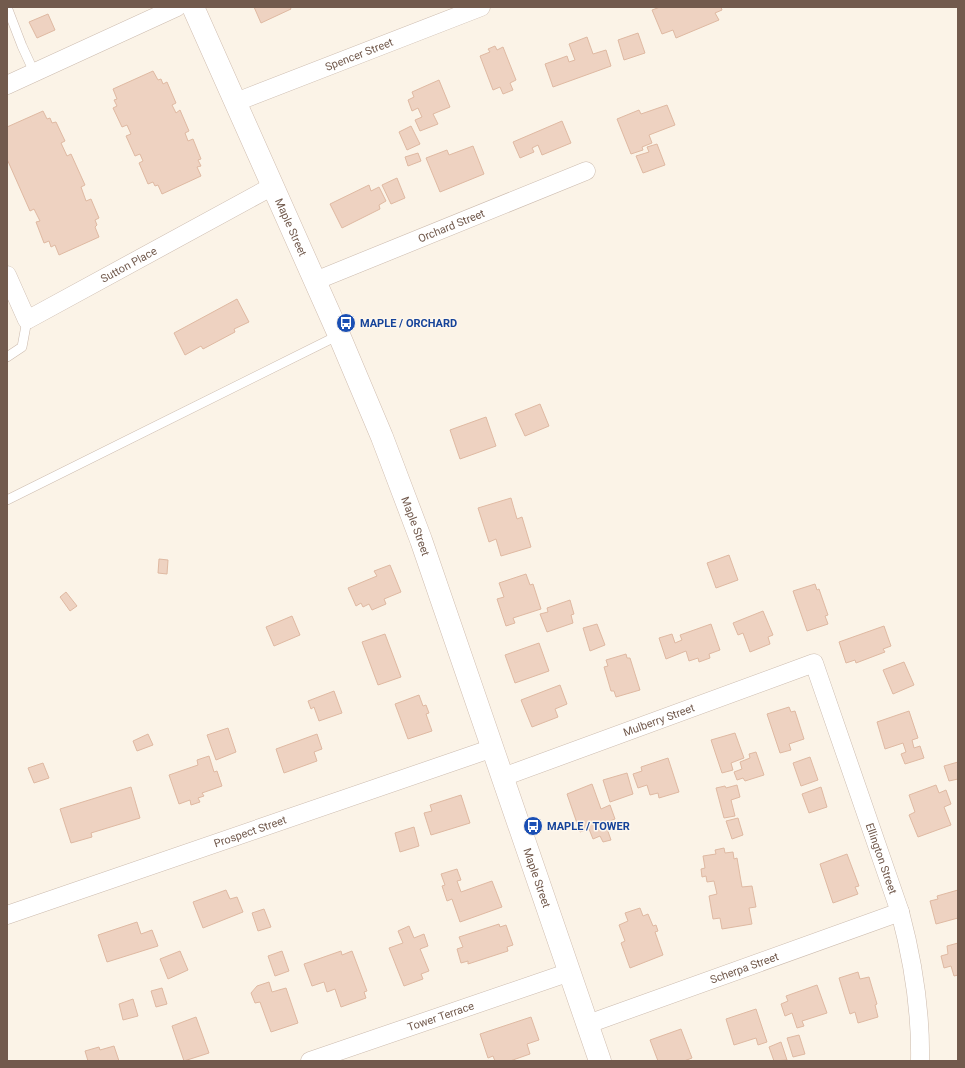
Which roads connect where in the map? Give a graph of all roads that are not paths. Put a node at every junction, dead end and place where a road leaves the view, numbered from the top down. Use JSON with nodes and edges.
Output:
{"nodes":[{"id":1,"x":7,"y":7,"type":"edge"},
{"id":2,"x":177,"y":7,"type":"edge"},
{"id":3,"x":193,"y":7,"type":"edge"},
{"id":4,"x":481,"y":7,"type":"edge"},
{"id":5,"x":34,"y":72,"type":"junction"},
{"id":6,"x":7,"y":85,"type":"edge"},
{"id":7,"x":236,"y":102,"type":"junction"},
{"id":8,"x":586,"y":171,"type":"dead end"},
{"id":9,"x":273,"y":186,"type":"junction"},
{"id":10,"x":7,"y":275,"type":"edge"},
{"id":11,"x":315,"y":281,"type":"junction"},
{"id":12,"x":27,"y":320,"type":"junction"},
{"id":13,"x":339,"y":335,"type":"junction"},
{"id":14,"x":7,"y":357,"type":"edge"},
{"id":15,"x":7,"y":500,"type":"edge"},
{"id":16,"x":814,"y":663,"type":"joint"},
{"id":17,"x":493,"y":748,"type":"junction"},
{"id":18,"x":503,"y":777,"type":"junction"},
{"id":19,"x":900,"y":912,"type":"junction"},
{"id":20,"x":7,"y":915,"type":"edge"},
{"id":21,"x":570,"y":972,"type":"junction"},
{"id":22,"x":588,"y":1024,"type":"junction"},
{"id":23,"x":310,"y":1061,"type":"edge"},
{"id":24,"x":600,"y":1061,"type":"edge"},
{"id":25,"x":920,"y":1061,"type":"edge"}],
"edges":[{"from":1,"to":5,"type":"lane"},
{"from":2,"to":5,"type":"street"},
{"from":3,"to":7,"type":"main road","name":"Maple Street"},
{"from":4,"to":7,"type":"street","name":"Spencer Street"},
{"from":5,"to":6,"type":"street"},
{"from":7,"to":9,"type":"main road","name":"Maple Street"},
{"from":8,"to":11,"type":"street","name":"Orchard Street"},
{"from":9,"to":11,"type":"main road","name":"Maple Street"},
{"from":9,"to":12,"type":"street","name":"Sutton Place"},
{"from":10,"to":12,"type":"street"},
{"from":11,"to":13,"type":"main road","name":"Maple Street"},
{"from":12,"to":14,"type":"lane"},
{"from":13,"to":15,"type":"lane"},
{"from":13,"to":17,"type":"main road","name":"Maple Street"},
{"from":16,"to":18,"type":"street","name":"Mulberry Street"},
{"from":16,"to":19,"type":"street","name":"Ellington Street"},
{"from":17,"to":18,"type":"main road","name":"Maple Street"},
{"from":17,"to":20,"type":"street","name":"Prospect Street"},
{"from":18,"to":21,"type":"main road","name":"Maple Street"},
{"from":19,"to":22,"type":"street","name":"Scherpa Street"},
{"from":19,"to":25,"type":"street","name":"Ellington Street"},
{"from":21,"to":22,"type":"main road","name":"Maple Street"},
{"from":21,"to":23,"type":"street","name":"Tower Terrace"},
{"from":22,"to":24,"type":"main road","name":"Maple Street"}]}
